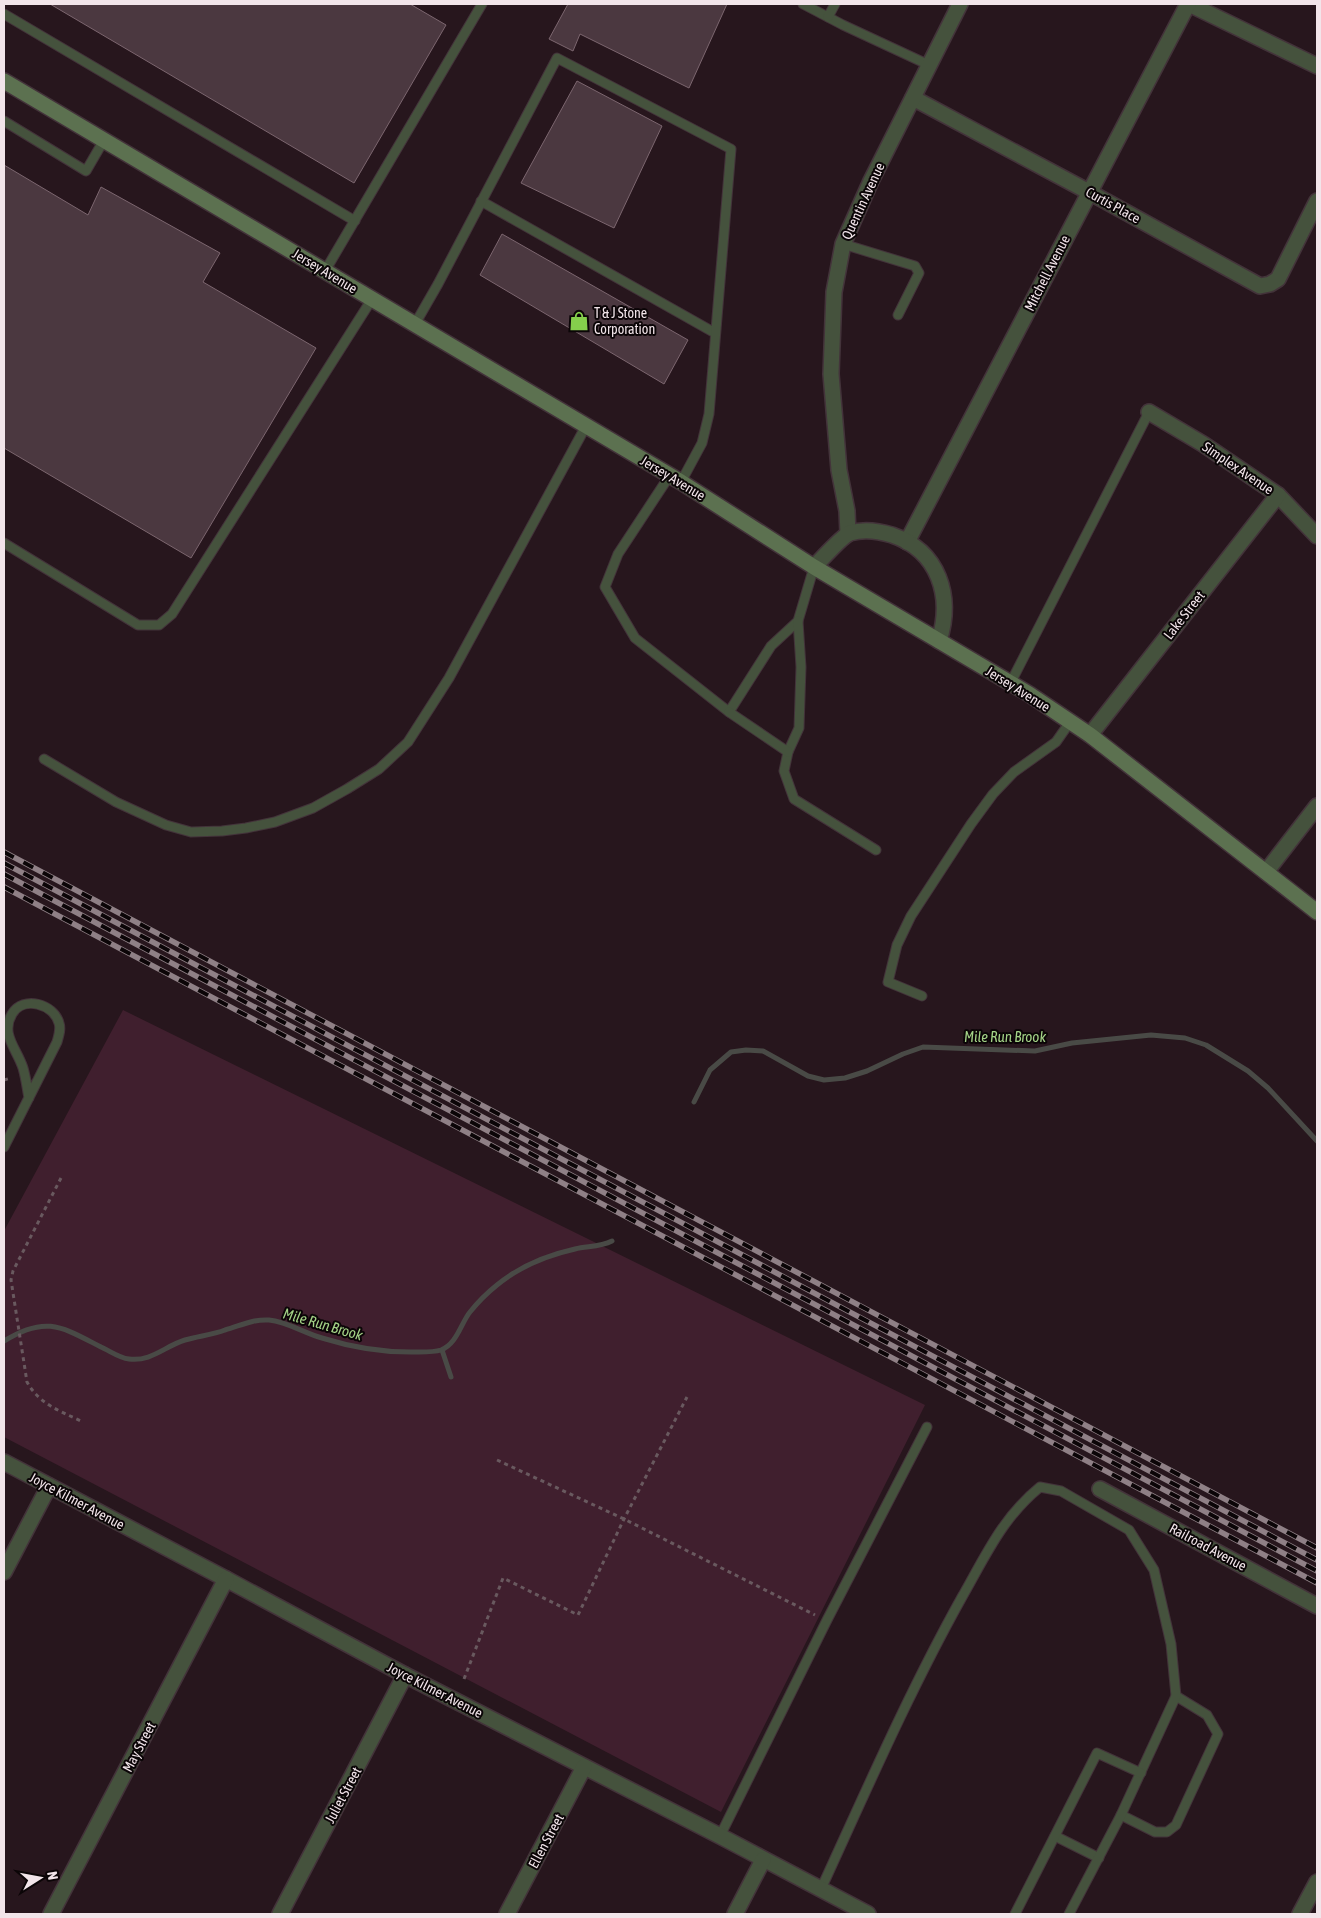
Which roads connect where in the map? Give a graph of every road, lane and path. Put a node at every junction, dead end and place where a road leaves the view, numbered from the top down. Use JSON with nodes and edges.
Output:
{"nodes":[{"id":1,"x":482,"y":4,"type":"edge"},
{"id":2,"x":803,"y":4,"type":"edge"},
{"id":3,"x":835,"y":4,"type":"edge"},
{"id":4,"x":960,"y":4,"type":"edge"},
{"id":5,"x":1188,"y":4,"type":"edge"},
{"id":6,"x":4,"y":14,"type":"edge"},
{"id":7,"x":828,"y":17,"type":"junction"},
{"id":8,"x":929,"y":65,"type":"junction"},
{"id":9,"x":1317,"y":66,"type":"edge"},
{"id":10,"x":4,"y":81,"type":"edge"},
{"id":11,"x":913,"y":98,"type":"junction"},
{"id":12,"x":4,"y":121,"type":"edge"},
{"id":13,"x":104,"y":140,"type":"junction"},
{"id":14,"x":1090,"y":192,"type":"junction"},
{"id":15,"x":481,"y":201,"type":"junction"},
{"id":16,"x":1317,"y":201,"type":"edge"},
{"id":17,"x":355,"y":220,"type":"junction"},
{"id":18,"x":843,"y":244,"type":"junction"},
{"id":19,"x":325,"y":270,"type":"junction"},
{"id":20,"x":372,"y":299,"type":"junction"},
{"id":21,"x":898,"y":315,"type":"dead end"},
{"id":22,"x":415,"y":324,"type":"junction"},
{"id":23,"x":715,"y":333,"type":"junction"},
{"id":24,"x":1148,"y":412,"type":"joint"},
{"id":25,"x":586,"y":426,"type":"junction"},
{"id":26,"x":675,"y":478,"type":"junction"},
{"id":27,"x":1278,"y":494,"type":"junction"},
{"id":28,"x":848,"y":534,"type":"junction"},
{"id":29,"x":1317,"y":536,"type":"edge"},
{"id":30,"x":907,"y":542,"type":"junction"},
{"id":31,"x":4,"y":543,"type":"edge"},
{"id":32,"x":814,"y":567,"type":"junction"},
{"id":33,"x":798,"y":621,"type":"junction"},
{"id":34,"x":939,"y":641,"type":"junction"},
{"id":35,"x":1010,"y":684,"type":"junction"},
{"id":36,"x":729,"y":712,"type":"junction"},
{"id":37,"x":1070,"y":722,"type":"junction"},
{"id":38,"x":1090,"y":736,"type":"junction"},
{"id":39,"x":788,"y":752,"type":"junction"},
{"id":40,"x":44,"y":759,"type":"dead end"},
{"id":41,"x":1317,"y":806,"type":"edge"},
{"id":42,"x":876,"y":850,"type":"dead end"},
{"id":43,"x":1266,"y":872,"type":"junction"},
{"id":44,"x":1317,"y":912,"type":"edge"},
{"id":45,"x":922,"y":996,"type":"dead end"},
{"id":46,"x":11,"y":1078,"type":"dead end"},
{"id":47,"x":4,"y":1080,"type":"edge"},
{"id":48,"x":28,"y":1098,"type":"junction"},
{"id":49,"x":4,"y":1147,"type":"edge"},
{"id":50,"x":61,"y":1178,"type":"dead end"},
{"id":51,"x":687,"y":1397,"type":"dead end"},
{"id":52,"x":81,"y":1421,"type":"dead end"},
{"id":53,"x":926,"y":1427,"type":"dead end"},
{"id":54,"x":497,"y":1460,"type":"dead end"},
{"id":55,"x":4,"y":1462,"type":"edge"},
{"id":56,"x":49,"y":1486,"type":"junction"},
{"id":57,"x":1100,"y":1488,"type":"dead end"},
{"id":58,"x":624,"y":1519,"type":"junction"},
{"id":59,"x":4,"y":1572,"type":"edge"},
{"id":60,"x":226,"y":1579,"type":"junction"},
{"id":61,"x":1317,"y":1606,"type":"edge"},
{"id":62,"x":827,"y":1620,"type":"junction"},
{"id":63,"x":405,"y":1675,"type":"junction"},
{"id":64,"x":464,"y":1679,"type":"dead end"},
{"id":65,"x":1176,"y":1696,"type":"junction"},
{"id":66,"x":584,"y":1767,"type":"junction"},
{"id":67,"x":1141,"y":1772,"type":"junction"},
{"id":68,"x":1121,"y":1815,"type":"junction"},
{"id":69,"x":720,"y":1836,"type":"junction"},
{"id":70,"x":1055,"y":1836,"type":"junction"},
{"id":71,"x":1099,"y":1858,"type":"junction"},
{"id":72,"x":763,"y":1860,"type":"junction"},
{"id":73,"x":1317,"y":1882,"type":"edge"},
{"id":74,"x":821,"y":1889,"type":"junction"},
{"id":75,"x":51,"y":1914,"type":"edge"},
{"id":76,"x":280,"y":1914,"type":"edge"},
{"id":77,"x":507,"y":1914,"type":"edge"},
{"id":78,"x":735,"y":1914,"type":"edge"},
{"id":79,"x":868,"y":1914,"type":"edge"},
{"id":80,"x":1015,"y":1914,"type":"edge"},
{"id":81,"x":1069,"y":1914,"type":"edge"},
{"id":82,"x":1300,"y":1914,"type":"edge"}],
"edges":[{"from":1,"to":17,"type":"lane"},
{"from":2,"to":7,"type":"lane"},
{"from":3,"to":7,"type":"lane"},
{"from":4,"to":8,"type":"street","name":"Quentin Avenue"},
{"from":5,"to":9,"type":"street"},
{"from":5,"to":14,"type":"street","name":"Mitchell Avenue"},
{"from":6,"to":17,"type":"lane"},
{"from":7,"to":8,"type":"lane"},
{"from":8,"to":11,"type":"street","name":"Quentin Avenue"},
{"from":10,"to":13,"type":"street","name":"Jersey Avenue"},
{"from":11,"to":14,"type":"street","name":"Curtis Place"},
{"from":11,"to":18,"type":"street","name":"Quentin Avenue"},
{"from":12,"to":13,"type":"lane"},
{"from":13,"to":19,"type":"street","name":"Jersey Avenue"},
{"from":14,"to":16,"type":"street","name":"Curtis Place"},
{"from":14,"to":30,"type":"street","name":"Mitchell Avenue"},
{"from":15,"to":22,"type":"lane"},
{"from":15,"to":23,"type":"lane"},
{"from":15,"to":23,"type":"lane"},
{"from":17,"to":19,"type":"lane"},
{"from":18,"to":21,"type":"lane"},
{"from":18,"to":28,"type":"street","name":"Quentin Avenue"},
{"from":19,"to":20,"type":"street","name":"Jersey Avenue"},
{"from":20,"to":22,"type":"street","name":"Jersey Avenue"},
{"from":20,"to":31,"type":"lane"},
{"from":22,"to":25,"type":"street","name":"Jersey Avenue"},
{"from":23,"to":26,"type":"lane"},
{"from":24,"to":27,"type":"street","name":"Simplex Avenue"},
{"from":24,"to":35,"type":"lane"},
{"from":25,"to":26,"type":"street","name":"Jersey Avenue"},
{"from":25,"to":40,"type":"lane"},
{"from":26,"to":32,"type":"street","name":"Jersey Avenue"},
{"from":26,"to":36,"type":"lane"},
{"from":27,"to":29,"type":"street","name":"Simplex Avenue"},
{"from":27,"to":38,"type":"street","name":"Lake Street"},
{"from":28,"to":30,"type":"street"},
{"from":28,"to":32,"type":"street"},
{"from":30,"to":34,"type":"street"},
{"from":32,"to":33,"type":"lane"},
{"from":32,"to":34,"type":"street","name":"Jersey Avenue"},
{"from":33,"to":36,"type":"lane"},
{"from":33,"to":39,"type":"lane"},
{"from":34,"to":35,"type":"street","name":"Jersey Avenue"},
{"from":35,"to":37,"type":"street","name":"Jersey Avenue"},
{"from":36,"to":39,"type":"lane"},
{"from":37,"to":38,"type":"street","name":"Jersey Avenue"},
{"from":37,"to":45,"type":"lane"},
{"from":38,"to":43,"type":"street","name":"Jersey Avenue"},
{"from":39,"to":42,"type":"lane"},
{"from":41,"to":43,"type":"street"},
{"from":43,"to":44,"type":"street","name":"Jersey Avenue"},
{"from":46,"to":47,"type":"path"},
{"from":48,"to":48,"type":"lane"},
{"from":48,"to":49,"type":"lane"},
{"from":50,"to":52,"type":"path"},
{"from":51,"to":58,"type":"path"},
{"from":53,"to":62,"type":"lane"},
{"from":54,"to":58,"type":"path"},
{"from":55,"to":56,"type":"street","name":"Joyce Kilmer Avenue"},
{"from":56,"to":59,"type":"street"},
{"from":56,"to":60,"type":"street","name":"Joyce Kilmer Avenue"},
{"from":57,"to":61,"type":"street","name":"Railroad Avenue"},
{"from":58,"to":62,"type":"path"},
{"from":58,"to":64,"type":"path"},
{"from":60,"to":63,"type":"street","name":"Joyce Kilmer Avenue"},
{"from":60,"to":75,"type":"street","name":"May Street"},
{"from":62,"to":69,"type":"lane"},
{"from":63,"to":66,"type":"street","name":"Joyce Kilmer Avenue"},
{"from":63,"to":76,"type":"street","name":"Juliet Street"},
{"from":65,"to":67,"type":"lane"},
{"from":65,"to":68,"type":"lane"},
{"from":65,"to":74,"type":"lane"},
{"from":66,"to":69,"type":"street","name":"Joyce Kilmer Avenue"},
{"from":66,"to":77,"type":"street","name":"Ellen Street"},
{"from":67,"to":68,"type":"lane"},
{"from":67,"to":70,"type":"lane"},
{"from":68,"to":71,"type":"lane"},
{"from":69,"to":72,"type":"street","name":"Joyce Kilmer Avenue"},
{"from":70,"to":71,"type":"lane"},
{"from":70,"to":80,"type":"lane"},
{"from":71,"to":81,"type":"lane"},
{"from":72,"to":74,"type":"street","name":"Joyce Kilmer Avenue"},
{"from":72,"to":78,"type":"street"},
{"from":73,"to":82,"type":"street"},
{"from":74,"to":79,"type":"street","name":"Joyce Kilmer Avenue"}]}
